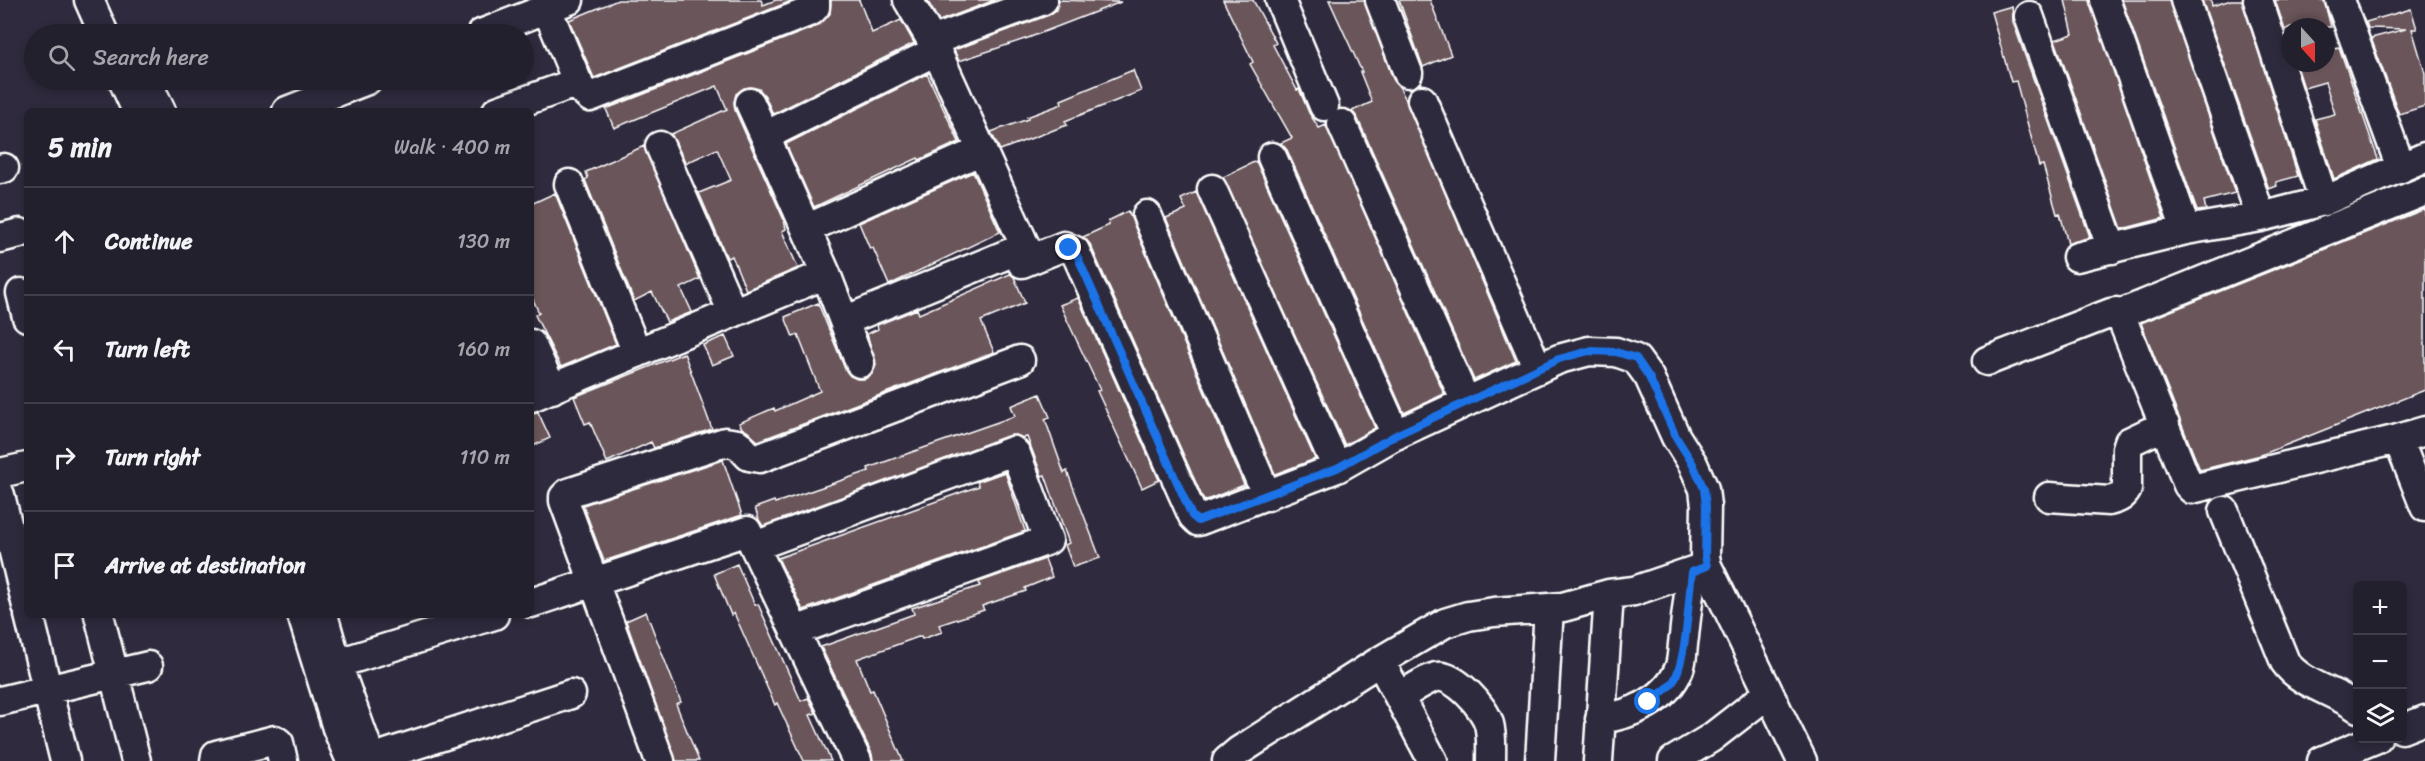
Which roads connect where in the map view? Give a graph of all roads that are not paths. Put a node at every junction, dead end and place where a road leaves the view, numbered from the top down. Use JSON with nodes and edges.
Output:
{"nodes":[{"id":1,"x":89,"y":0,"type":"edge"},
{"id":2,"x":110,"y":0,"type":"edge"},
{"id":3,"x":815,"y":0,"type":"edge"},
{"id":4,"x":908,"y":0,"type":"edge"},
{"id":5,"x":1043,"y":0,"type":"edge"},
{"id":6,"x":1280,"y":0,"type":"edge"},
{"id":7,"x":1380,"y":0,"type":"edge"},
{"id":8,"x":2105,"y":0,"type":"edge"},
{"id":9,"x":2185,"y":0,"type":"edge"},
{"id":10,"x":2258,"y":0,"type":"edge"},
{"id":11,"x":2340,"y":0,"type":"edge"},
{"id":12,"x":558,"y":4,"type":"edge"},
{"id":13,"x":2029,"y":16,"type":"dead end"},
{"id":14,"x":100,"y":24,"type":"edge"},
{"id":15,"x":121,"y":24,"type":"edge"},
{"id":16,"x":507,"y":24,"type":"edge"},
{"id":17,"x":934,"y":46,"type":"junction"},
{"id":18,"x":1408,"y":73,"type":"dead end"},
{"id":19,"x":578,"y":82,"type":"junction"},
{"id":20,"x":128,"y":90,"type":"edge"},
{"id":21,"x":151,"y":90,"type":"edge"},
{"id":22,"x":341,"y":90,"type":"edge"},
{"id":23,"x":1422,"y":100,"type":"dead end"},
{"id":24,"x":750,"y":103,"type":"dead end"},
{"id":25,"x":136,"y":108,"type":"edge"},
{"id":26,"x":160,"y":108,"type":"edge"},
{"id":27,"x":295,"y":108,"type":"edge"},
{"id":28,"x":505,"y":108,"type":"edge"},
{"id":29,"x":765,"y":136,"type":"junction"},
{"id":30,"x":660,"y":146,"type":"dead end"},
{"id":31,"x":982,"y":150,"type":"junction"},
{"id":32,"x":1272,"y":157,"type":"dead end"},
{"id":33,"x":2413,"y":163,"type":"edge"},
{"id":34,"x":568,"y":184,"type":"dead end"},
{"id":35,"x":1212,"y":189,"type":"dead end"},
{"id":36,"x":2425,"y":190,"type":"edge"},
{"id":37,"x":2324,"y":201,"type":"junction"},
{"id":38,"x":1147,"y":215,"type":"dead end"},
{"id":39,"x":2261,"y":216,"type":"junction"},
{"id":40,"x":806,"y":230,"type":"junction"},
{"id":41,"x":2186,"y":230,"type":"junction"},
{"id":42,"x":2112,"y":249,"type":"junction"},
{"id":43,"x":2077,"y":256,"type":"dead end"},
{"id":44,"x":1026,"y":257,"type":"junction"},
{"id":45,"x":826,"y":274,"type":"junction"},
{"id":46,"x":733,"y":313,"type":"junction"},
{"id":47,"x":2121,"y":314,"type":"junction"},
{"id":48,"x":844,"y":321,"type":"junction"},
{"id":49,"x":637,"y":353,"type":"junction"},
{"id":50,"x":534,"y":359,"type":"edge"},
{"id":51,"x":1020,"y":360,"type":"dead end"},
{"id":52,"x":1987,"y":361,"type":"dead end"},
{"id":53,"x":860,"y":363,"type":"dead end"},
{"id":54,"x":1538,"y":369,"type":"junction"},
{"id":55,"x":541,"y":393,"type":"edge"},
{"id":56,"x":1466,"y":402,"type":"junction"},
{"id":57,"x":2165,"y":425,"type":"junction"},
{"id":58,"x":2425,"y":431,"type":"edge"},
{"id":59,"x":1396,"y":435,"type":"junction"},
{"id":60,"x":2398,"y":439,"type":"junction"},
{"id":61,"x":24,"y":468,"type":"edge"},
{"id":62,"x":1337,"y":468,"type":"junction"},
{"id":63,"x":0,"y":473,"type":"edge"},
{"id":64,"x":0,"y":495,"type":"edge"},
{"id":65,"x":1267,"y":496,"type":"junction"},
{"id":66,"x":2049,"y":497,"type":"dead end"},
{"id":67,"x":2425,"y":507,"type":"edge"},
{"id":68,"x":2224,"y":511,"type":"dead end"},
{"id":69,"x":755,"y":546,"type":"junction"},
{"id":70,"x":1699,"y":569,"type":"junction"},
{"id":71,"x":595,"y":582,"type":"junction"},
{"id":72,"x":24,"y":594,"type":"edge"},
{"id":73,"x":1609,"y":594,"type":"junction"},
{"id":74,"x":534,"y":602,"type":"edge"},
{"id":75,"x":1549,"y":608,"type":"junction"},
{"id":76,"x":30,"y":618,"type":"edge"},
{"id":77,"x":100,"y":618,"type":"edge"},
{"id":78,"x":304,"y":618,"type":"edge"},
{"id":79,"x":323,"y":618,"type":"edge"},
{"id":80,"x":484,"y":618,"type":"edge"},
{"id":81,"x":795,"y":631,"type":"junction"},
{"id":82,"x":1380,"y":661,"type":"junction"},
{"id":83,"x":148,"y":666,"type":"dead end"},
{"id":84,"x":328,"y":666,"type":"junction"},
{"id":85,"x":113,"y":674,"type":"junction"},
{"id":86,"x":48,"y":691,"type":"junction"},
{"id":87,"x":1769,"y":693,"type":"junction"},
{"id":88,"x":571,"y":694,"type":"dead end"},
{"id":89,"x":1399,"y":697,"type":"junction"},
{"id":90,"x":0,"y":701,"type":"edge"},
{"id":91,"x":2353,"y":704,"type":"edge"},
{"id":92,"x":1600,"y":719,"type":"junction"},
{"id":93,"x":2425,"y":720,"type":"edge"},
{"id":94,"x":2407,"y":727,"type":"edge"},
{"id":95,"x":2365,"y":743,"type":"edge"},
{"id":96,"x":365,"y":760,"type":"edge"},
{"id":97,"x":65,"y":761,"type":"edge"},
{"id":98,"x":136,"y":761,"type":"edge"},
{"id":99,"x":215,"y":761,"type":"edge"},
{"id":100,"x":284,"y":761,"type":"edge"},
{"id":101,"x":660,"y":761,"type":"edge"},
{"id":102,"x":856,"y":761,"type":"edge"},
{"id":103,"x":1227,"y":761,"type":"edge"},
{"id":104,"x":1433,"y":761,"type":"edge"},
{"id":105,"x":1491,"y":761,"type":"edge"},
{"id":106,"x":1540,"y":761,"type":"edge"},
{"id":107,"x":1598,"y":761,"type":"edge"},
{"id":108,"x":1673,"y":761,"type":"edge"},
{"id":109,"x":1802,"y":761,"type":"edge"},
{"id":110,"x":2322,"y":761,"type":"edge"}],
"edges":[{"from":1,"to":14,"type":"street"},
{"from":2,"to":15,"type":"street"},
{"from":3,"to":19,"type":"street"},
{"from":4,"to":17,"type":"street"},
{"from":5,"to":17,"type":"street"},
{"from":6,"to":56,"type":"street"},
{"from":7,"to":18,"type":"street"},
{"from":8,"to":41,"type":"street"},
{"from":9,"to":39,"type":"street"},
{"from":10,"to":37,"type":"street"},
{"from":11,"to":33,"type":"street"},
{"from":12,"to":16,"type":"street"},
{"from":12,"to":19,"type":"street"},
{"from":13,"to":42,"type":"street"},
{"from":17,"to":29,"type":"street"},
{"from":17,"to":31,"type":"street"},
{"from":19,"to":28,"type":"street"},
{"from":20,"to":25,"type":"street"},
{"from":21,"to":26,"type":"street"},
{"from":22,"to":27,"type":"street"},
{"from":23,"to":54,"type":"street"},
{"from":24,"to":29,"type":"street"},
{"from":29,"to":40,"type":"street"},
{"from":30,"to":46,"type":"street"},
{"from":31,"to":40,"type":"street"},
{"from":31,"to":44,"type":"street"},
{"from":32,"to":59,"type":"street"},
{"from":33,"to":37,"type":"street"},
{"from":34,"to":49,"type":"street"},
{"from":35,"to":62,"type":"street"},
{"from":36,"to":47,"type":"street"},
{"from":37,"to":39,"type":"street"},
{"from":38,"to":65,"type":"street"},
{"from":39,"to":41,"type":"street"},
{"from":40,"to":45,"type":"street"},
{"from":41,"to":42,"type":"street"},
{"from":42,"to":43,"type":"street"},
{"from":44,"to":48,"type":"street"},
{"from":44,"to":65,"type":"street"},
{"from":45,"to":46,"type":"street"},
{"from":45,"to":48,"type":"street"},
{"from":46,"to":49,"type":"street"},
{"from":47,"to":52,"type":"street"},
{"from":47,"to":57,"type":"street"},
{"from":48,"to":53,"type":"street"},
{"from":49,"to":55,"type":"street"},
{"from":50,"to":55,"type":"street"},
{"from":51,"to":71,"type":"street"},
{"from":54,"to":56,"type":"street"},
{"from":54,"to":70,"type":"street"},
{"from":56,"to":59,"type":"street"},
{"from":57,"to":60,"type":"street"},
{"from":57,"to":66,"type":"street"},
{"from":58,"to":60,"type":"street"},
{"from":59,"to":62,"type":"street"},
{"from":60,"to":67,"type":"street"},
{"from":61,"to":63,"type":"street"},
{"from":62,"to":65,"type":"street"},
{"from":64,"to":72,"type":"street"},
{"from":68,"to":91,"type":"street"},
{"from":69,"to":71,"type":"street"},
{"from":69,"to":81,"type":"street"},
{"from":69,"to":81,"type":"street"},
{"from":70,"to":73,"type":"street"},
{"from":70,"to":87,"type":"street"},
{"from":70,"to":92,"type":"street"},
{"from":71,"to":74,"type":"street"},
{"from":71,"to":101,"type":"street"},
{"from":73,"to":75,"type":"street"},
{"from":73,"to":92,"type":"street"},
{"from":75,"to":82,"type":"street"},
{"from":75,"to":106,"type":"street"},
{"from":76,"to":86,"type":"street"},
{"from":77,"to":85,"type":"street"},
{"from":78,"to":84,"type":"street"},
{"from":79,"to":84,"type":"street"},
{"from":80,"to":84,"type":"street"},
{"from":81,"to":102,"type":"street"},
{"from":82,"to":89,"type":"street"},
{"from":82,"to":103,"type":"street"},
{"from":83,"to":85,"type":"street"},
{"from":84,"to":96,"type":"street"},
{"from":85,"to":86,"type":"street"},
{"from":85,"to":98,"type":"street"},
{"from":86,"to":90,"type":"street"},
{"from":86,"to":97,"type":"street"},
{"from":87,"to":108,"type":"street"},
{"from":87,"to":109,"type":"street"},
{"from":88,"to":96,"type":"street"},
{"from":89,"to":104,"type":"street"},
{"from":89,"to":105,"type":"street"},
{"from":92,"to":107,"type":"street"},
{"from":93,"to":94,"type":"street"},
{"from":95,"to":110,"type":"street"},
{"from":99,"to":100,"type":"street"}]}
